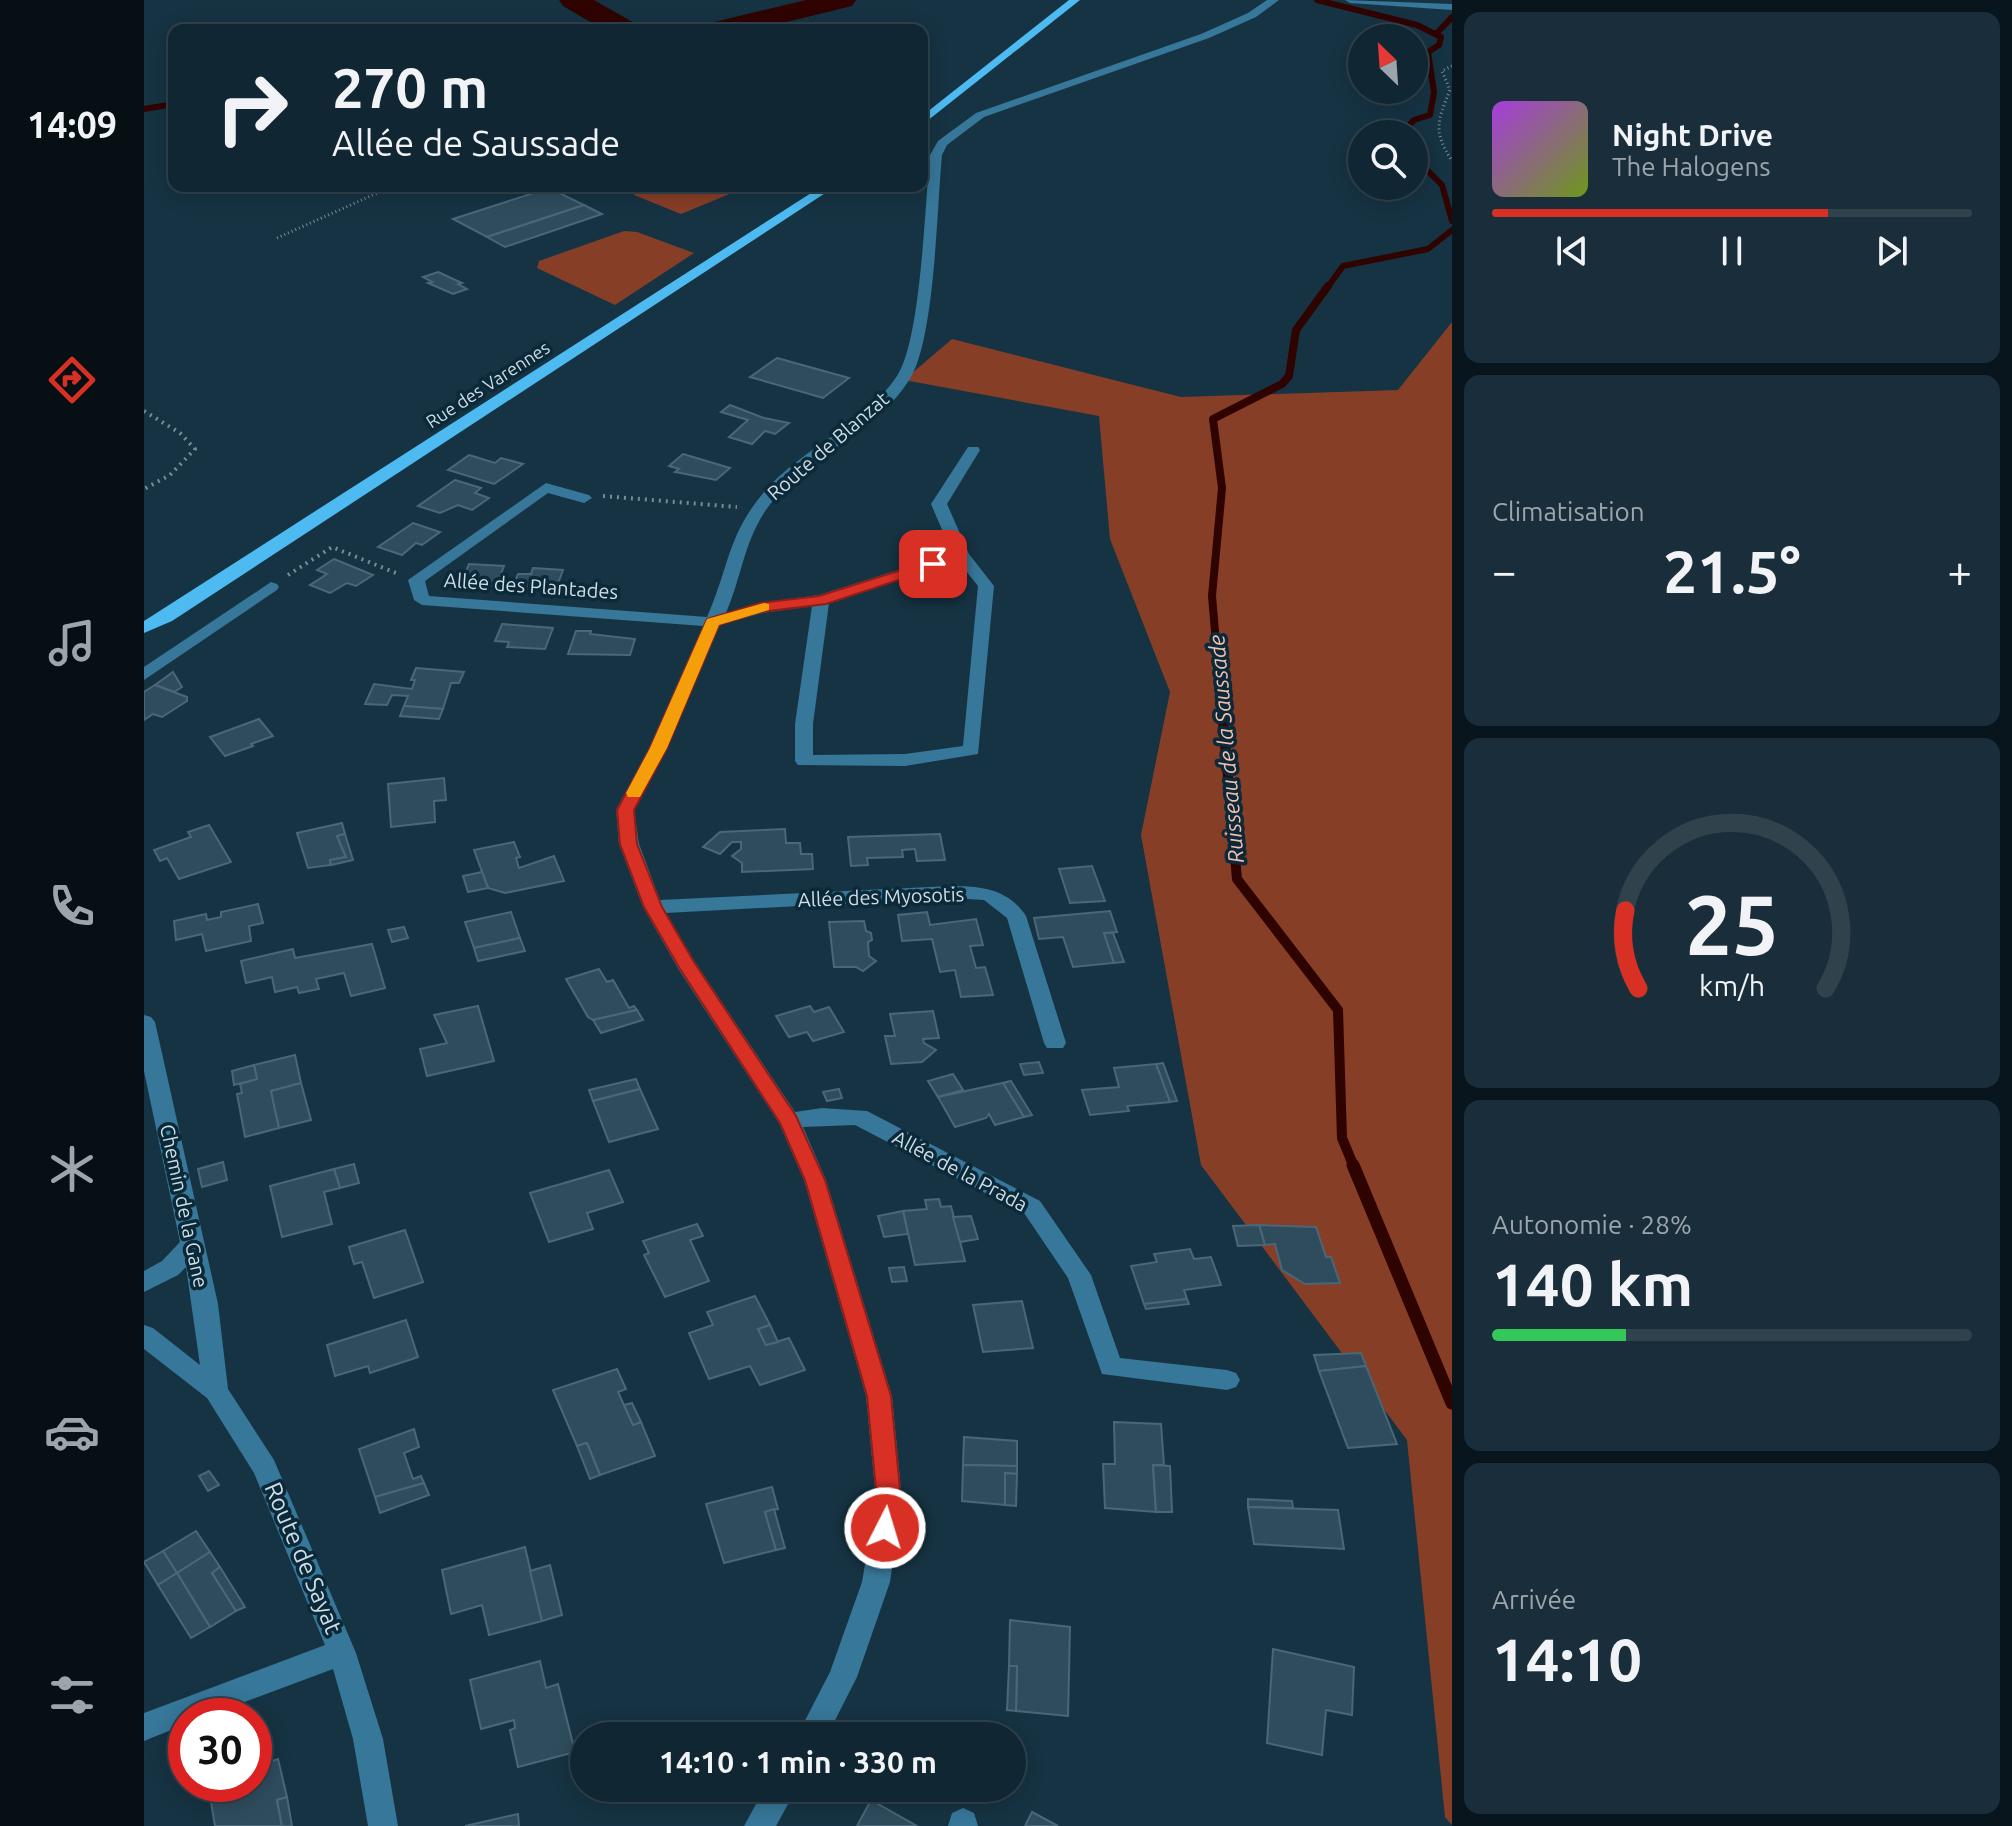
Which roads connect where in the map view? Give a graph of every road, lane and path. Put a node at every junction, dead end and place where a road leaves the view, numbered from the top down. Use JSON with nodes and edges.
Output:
{"nodes":[{"id":1,"x":1075,"y":0,"type":"edge"},
{"id":2,"x":1274,"y":0,"type":"edge"},
{"id":3,"x":1350,"y":0,"type":"edge"},
{"id":4,"x":1448,"y":7,"type":"edge"},
{"id":5,"x":1452,"y":66,"type":"edge"},
{"id":6,"x":928,"y":117,"type":"edge"},
{"id":7,"x":1452,"y":161,"type":"edge"},
{"id":8,"x":380,"y":192,"type":"edge"},
{"id":9,"x":821,"y":192,"type":"edge"},
{"id":10,"x":277,"y":238,"type":"dead end"},
{"id":11,"x":144,"y":411,"type":"edge"},
{"id":12,"x":973,"y":450,"type":"dead end"},
{"id":13,"x":144,"y":489,"type":"edge"},
{"id":14,"x":584,"y":498,"type":"joint"},
{"id":15,"x":758,"y":509,"type":"junction"},
{"id":16,"x":961,"y":555,"type":"junction"},
{"id":17,"x":416,"y":580,"type":"junction"},
{"id":18,"x":271,"y":587,"type":"joint"},
{"id":19,"x":821,"y":600,"type":"junction"},
{"id":20,"x":166,"y":617,"type":"junction"},
{"id":21,"x":712,"y":622,"type":"junction"},
{"id":22,"x":144,"y":628,"type":"edge"},
{"id":23,"x":144,"y":635,"type":"edge"},
{"id":24,"x":144,"y":675,"type":"edge"},
{"id":25,"x":653,"y":907,"type":"junction"},
{"id":26,"x":144,"y":1022,"type":"edge"},
{"id":27,"x":1055,"y":1043,"type":"dead end"},
{"id":28,"x":789,"y":1121,"type":"junction"},
{"id":29,"x":191,"y":1246,"type":"junction"},
{"id":30,"x":144,"y":1282,"type":"edge"},
{"id":31,"x":144,"y":1335,"type":"edge"},
{"id":32,"x":1227,"y":1380,"type":"dead end"},
{"id":33,"x":216,"y":1391,"type":"junction"},
{"id":34,"x":342,"y":1653,"type":"junction"},
{"id":35,"x":819,"y":1722,"type":"edge"},
{"id":36,"x":144,"y":1727,"type":"edge"},
{"id":37,"x":774,"y":1802,"type":"edge"},
{"id":38,"x":383,"y":1826,"type":"edge"},
{"id":39,"x":759,"y":1826,"type":"edge"}],
"edges":[{"from":1,"to":6,"type":"main road"},
{"from":2,"to":15,"type":"street","name":"Route de Blanzat"},
{"from":3,"to":4,"type":"street"},
{"from":5,"to":7,"type":"path"},
{"from":8,"to":10,"type":"path"},
{"from":9,"to":20,"type":"main road","name":"Rue des Varennes"},
{"from":11,"to":13,"type":"path"},
{"from":12,"to":16,"type":"street"},
{"from":14,"to":15,"type":"path"},
{"from":14,"to":17,"type":"street","name":"Allée des Plantades"},
{"from":15,"to":21,"type":"street","name":"Route de Blanzat"},
{"from":16,"to":19,"type":"street"},
{"from":16,"to":19,"type":"street"},
{"from":17,"to":18,"type":"path"},
{"from":17,"to":21,"type":"street","name":"Allée des Plantades"},
{"from":18,"to":24,"type":"street"},
{"from":19,"to":21,"type":"street"},
{"from":20,"to":22,"type":"main road","name":"Rue des Varennes"},
{"from":20,"to":23,"type":"main road","name":"Rue des Varennes"},
{"from":21,"to":25,"type":"street","name":"Route de Blanzat"},
{"from":25,"to":27,"type":"street","name":"Allée des Myosotis"},
{"from":25,"to":28,"type":"street","name":"Route de Blanzat"},
{"from":26,"to":29,"type":"street","name":"Chemin de la Gane"},
{"from":28,"to":32,"type":"street","name":"Allée de la Prada"},
{"from":28,"to":35,"type":"street","name":"Route de Blanzat"},
{"from":29,"to":30,"type":"street"},
{"from":29,"to":33,"type":"street","name":"Chemin de la Gane"},
{"from":31,"to":33,"type":"street","name":"Route de Sayat"},
{"from":33,"to":34,"type":"street","name":"Route de Sayat"},
{"from":34,"to":36,"type":"street"},
{"from":34,"to":38,"type":"street","name":"Route de Sayat"},
{"from":37,"to":39,"type":"street"}]}
